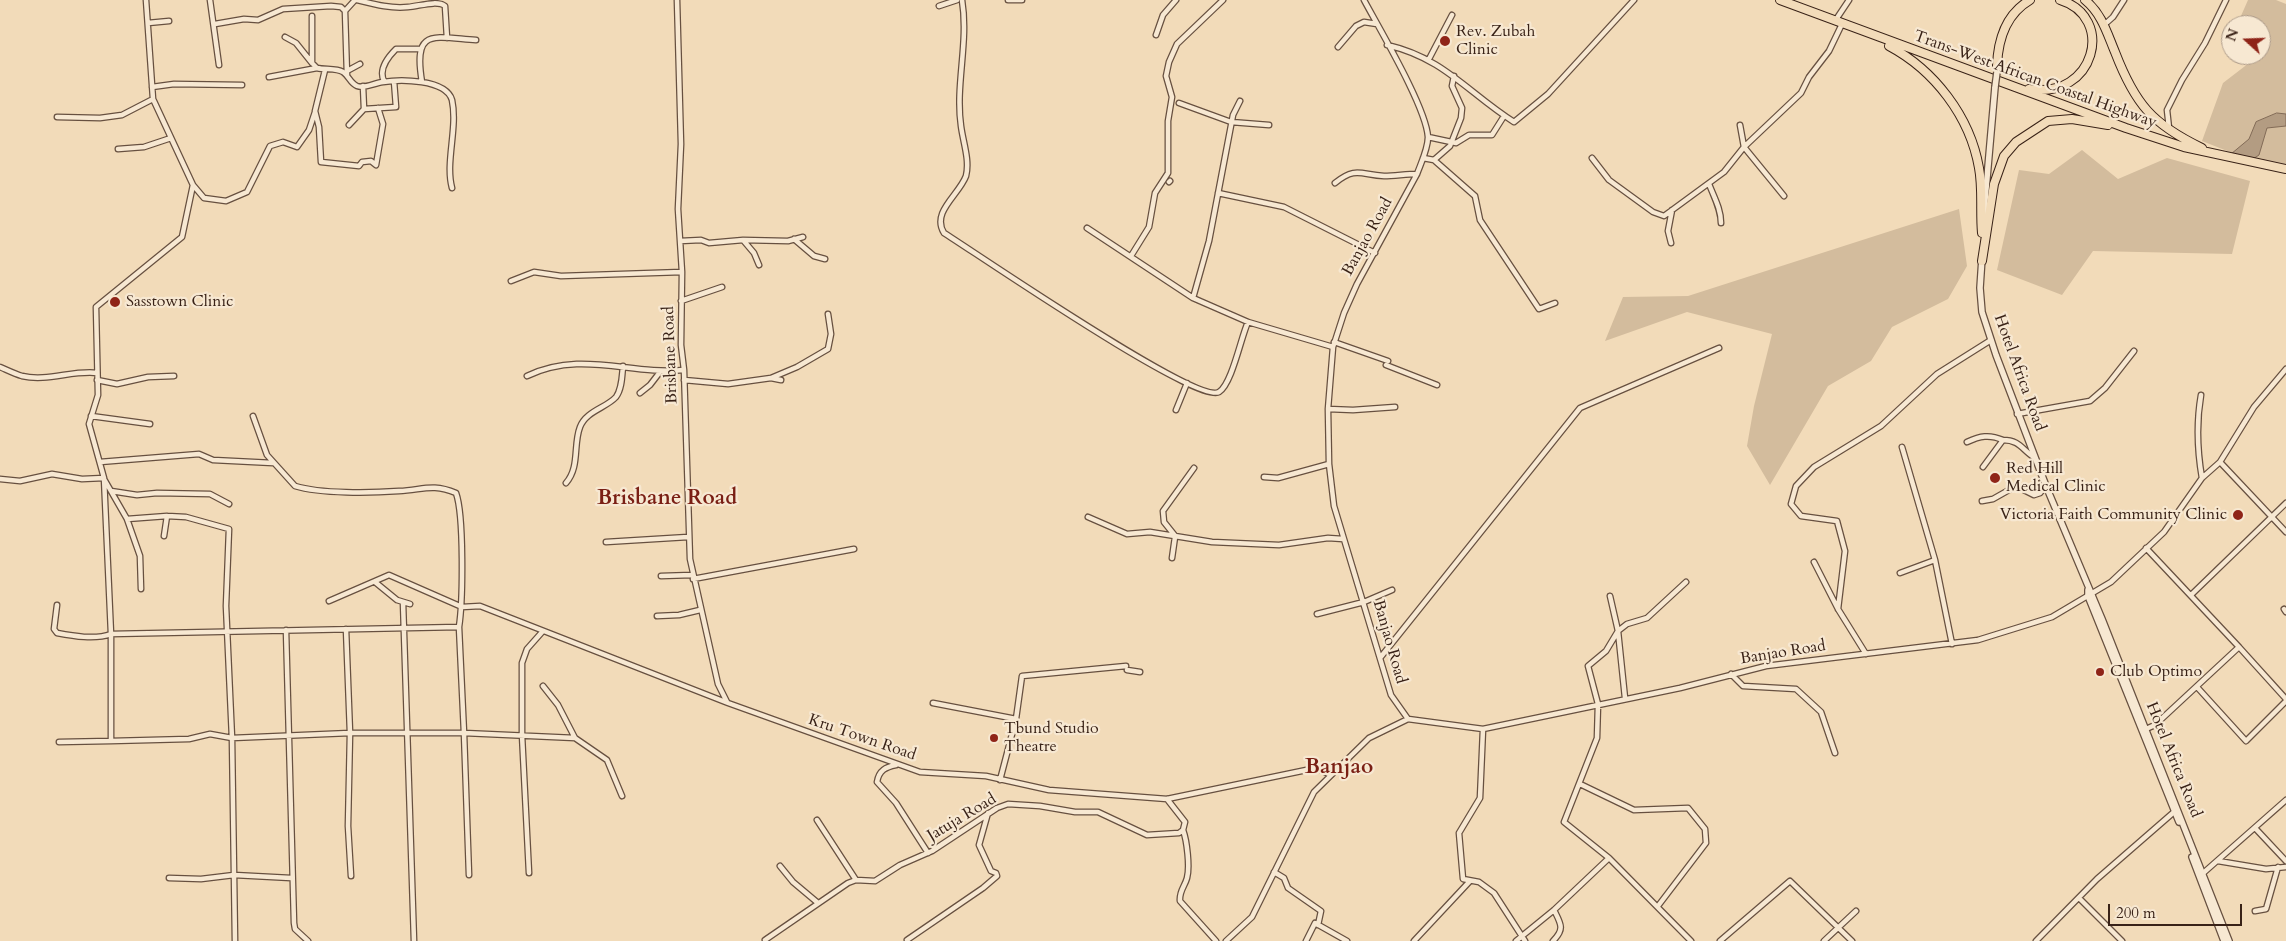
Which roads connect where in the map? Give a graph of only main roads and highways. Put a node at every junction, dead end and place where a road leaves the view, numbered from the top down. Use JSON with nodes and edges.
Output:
{"nodes":[{"id":1,"x":1780,"y":0,"type":"edge"},
{"id":2,"x":2020,"y":0,"type":"edge"},
{"id":3,"x":2030,"y":0,"type":"edge"},
{"id":4,"x":2060,"y":0,"type":"edge"},
{"id":5,"x":2085,"y":0,"type":"edge"},
{"id":6,"x":1842,"y":24,"type":"junction"},
{"id":7,"x":2008,"y":85,"type":"junction"},
{"id":8,"x":2126,"y":128,"type":"junction"},
{"id":9,"x":2215,"y":154,"type":"junction"},
{"id":10,"x":2286,"y":169,"type":"edge"},
{"id":11,"x":1982,"y":232,"type":"road end"},
{"id":12,"x":1982,"y":261,"type":"road end"}],
"edges":[{"from":1,"to":6,"type":"highway","name":"Trans-West African Coastal Highway"},
{"from":2,"to":3,"type":"highway"},
{"from":4,"to":7,"type":"highway"},
{"from":5,"to":9,"type":"highway"},
{"from":6,"to":7,"type":"highway","name":"Trans-West African Coastal Highway"},
{"from":6,"to":11,"type":"highway"},
{"from":7,"to":8,"type":"highway","name":"Trans-West African Coastal Highway"},
{"from":8,"to":9,"type":"highway","name":"Trans-West African Coastal Highway"},
{"from":8,"to":12,"type":"highway"},
{"from":9,"to":10,"type":"highway","name":"Trans-West African Coastal Highway"}]}
